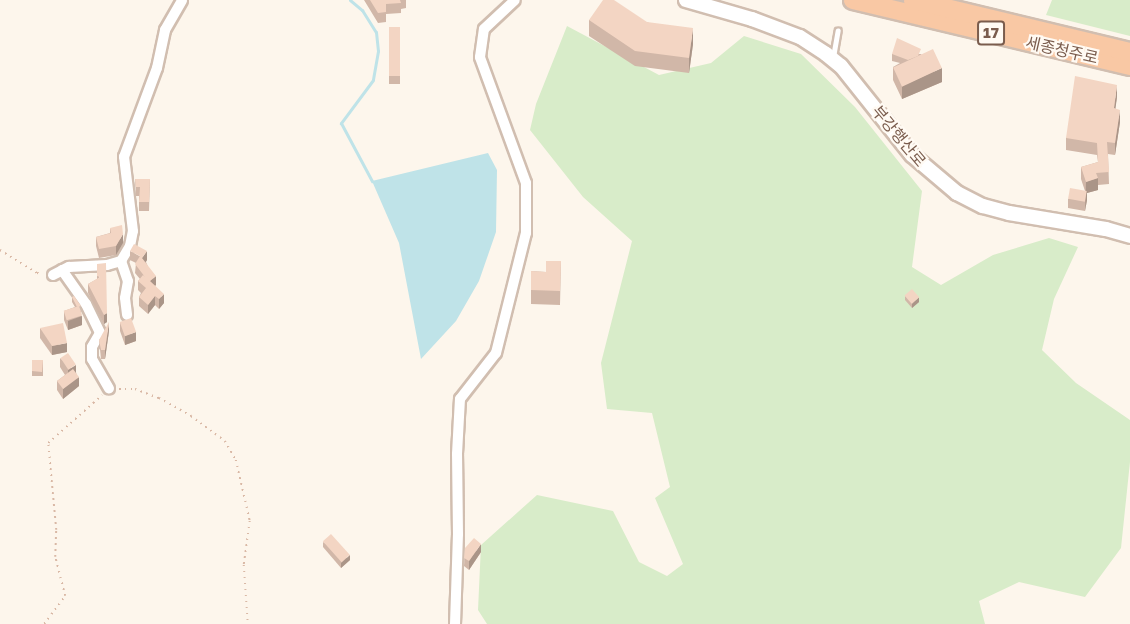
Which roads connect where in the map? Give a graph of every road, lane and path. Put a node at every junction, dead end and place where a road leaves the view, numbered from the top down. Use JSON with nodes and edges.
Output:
{"nodes":[{"id":1,"x":182,"y":0,"type":"edge"},
{"id":2,"x":515,"y":0,"type":"edge"},
{"id":3,"x":686,"y":0,"type":"edge"},
{"id":4,"x":853,"y":0,"type":"edge"},
{"id":5,"x":913,"y":0,"type":"edge"},
{"id":6,"x":838,"y":30,"type":"dead end"},
{"id":7,"x":1130,"y":52,"type":"edge"},
{"id":8,"x":833,"y":59,"type":"junction"},
{"id":9,"x":1130,"y":66,"type":"edge"},
{"id":10,"x":1130,"y":236,"type":"edge"},
{"id":11,"x":0,"y":250,"type":"edge"},
{"id":12,"x":121,"y":261,"type":"junction"},
{"id":13,"x":58,"y":272,"type":"junction"},
{"id":14,"x":127,"y":315,"type":"dead end"},
{"id":15,"x":109,"y":389,"type":"junction"},
{"id":16,"x":44,"y":624,"type":"edge"},
{"id":17,"x":248,"y":624,"type":"edge"},
{"id":18,"x":455,"y":624,"type":"edge"}],
"edges":[{"from":1,"to":12,"type":"street"},
{"from":2,"to":18,"type":"street"},
{"from":3,"to":8,"type":"street","name":"부강행산로"},
{"from":4,"to":9,"type":"highway","name":"세종청주로","number":"17"},
{"from":5,"to":7,"type":"highway","name":"세종청주로","number":"17"},
{"from":6,"to":8,"type":"lane"},
{"from":8,"to":10,"type":"street","name":"부강행산로"},
{"from":11,"to":13,"type":"path"},
{"from":12,"to":13,"type":"street"},
{"from":12,"to":14,"type":"street"},
{"from":13,"to":15,"type":"street"},
{"from":15,"to":16,"type":"path"},
{"from":15,"to":17,"type":"path"}]}
